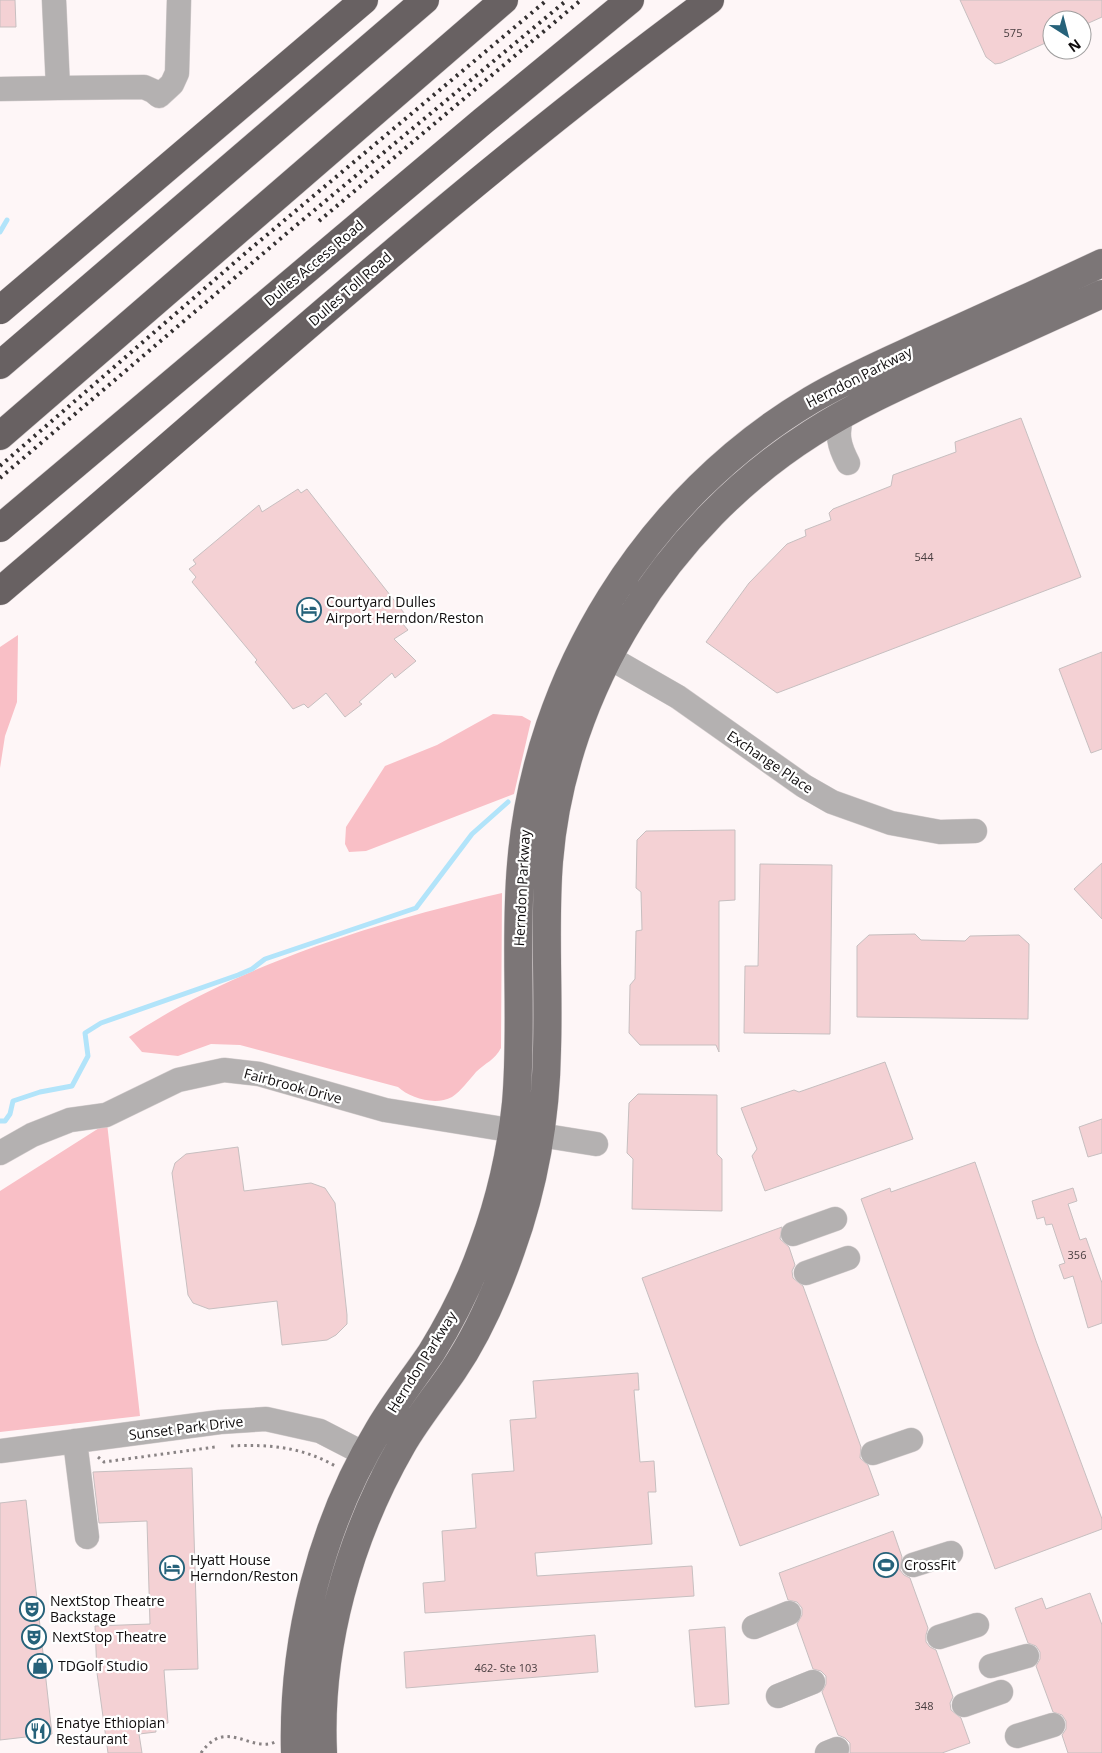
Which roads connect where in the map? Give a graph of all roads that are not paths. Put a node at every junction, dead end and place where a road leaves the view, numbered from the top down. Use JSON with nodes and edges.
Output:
{"nodes":[{"id":1,"x":54,"y":0,"type":"edge"},
{"id":2,"x":179,"y":0,"type":"edge"},
{"id":3,"x":352,"y":0,"type":"edge"},
{"id":4,"x":364,"y":0,"type":"edge"},
{"id":5,"x":424,"y":0,"type":"edge"},
{"id":6,"x":504,"y":0,"type":"edge"},
{"id":7,"x":630,"y":0,"type":"edge"},
{"id":8,"x":710,"y":0,"type":"edge"},
{"id":9,"x":296,"y":56,"type":"junction"},
{"id":10,"x":58,"y":88,"type":"junction"},
{"id":11,"x":0,"y":89,"type":"edge"},
{"id":12,"x":133,"y":197,"type":"junction"},
{"id":13,"x":1102,"y":263,"type":"edge"},
{"id":14,"x":0,"y":287,"type":"edge"},
{"id":15,"x":1034,"y":294,"type":"junction"},
{"id":16,"x":1102,"y":294,"type":"edge"},
{"id":17,"x":0,"y":310,"type":"edge"},
{"id":18,"x":1044,"y":320,"type":"junction"},
{"id":19,"x":0,"y":364,"type":"edge"},
{"id":20,"x":842,"y":416,"type":"junction"},
{"id":21,"x":0,"y":436,"type":"edge"},
{"id":22,"x":848,"y":462,"type":"dead end"},
{"id":23,"x":0,"y":528,"type":"edge"},
{"id":24,"x":55,"y":544,"type":"junction"},
{"id":25,"x":0,"y":591,"type":"edge"},
{"id":26,"x":0,"y":609,"type":"edge"},
{"id":27,"x":584,"y":643,"type":"junction"},
{"id":28,"x":609,"y":656,"type":"junction"},
{"id":29,"x":975,"y":831,"type":"dead end"},
{"id":30,"x":513,"y":1130,"type":"junction"},
{"id":31,"x":540,"y":1134,"type":"junction"},
{"id":32,"x":596,"y":1144,"type":"dead end"},
{"id":33,"x":0,"y":1153,"type":"edge"},
{"id":34,"x":834,"y":1219,"type":"dead end"},
{"id":35,"x":793,"y":1234,"type":"dead end"},
{"id":36,"x":848,"y":1258,"type":"dead end"},
{"id":37,"x":806,"y":1273,"type":"dead end"},
{"id":38,"x":911,"y":1440,"type":"dead end"},
{"id":39,"x":83,"y":1447,"type":"junction"},
{"id":40,"x":0,"y":1451,"type":"edge"},
{"id":41,"x":366,"y":1453,"type":"junction"},
{"id":42,"x":873,"y":1453,"type":"dead end"},
{"id":43,"x":390,"y":1469,"type":"junction"},
{"id":44,"x":87,"y":1537,"type":"dead end"},
{"id":45,"x":951,"y":1553,"type":"dead end"},
{"id":46,"x":913,"y":1565,"type":"dead end"},
{"id":47,"x":789,"y":1613,"type":"dead end"},
{"id":48,"x":977,"y":1625,"type":"dead end"},
{"id":49,"x":754,"y":1627,"type":"dead end"},
{"id":50,"x":940,"y":1637,"type":"dead end"},
{"id":51,"x":1027,"y":1656,"type":"dead end"},
{"id":52,"x":991,"y":1666,"type":"dead end"},
{"id":53,"x":813,"y":1682,"type":"dead end"},
{"id":54,"x":1000,"y":1692,"type":"dead end"},
{"id":55,"x":778,"y":1696,"type":"dead end"},
{"id":56,"x":964,"y":1704,"type":"dead end"},
{"id":57,"x":1053,"y":1725,"type":"dead end"},
{"id":58,"x":1016,"y":1736,"type":"dead end"},
{"id":59,"x":287,"y":1746,"type":"edge"},
{"id":60,"x":323,"y":1753,"type":"edge"}],
"edges":[{"from":1,"to":10,"type":"street"},
{"from":2,"to":10,"type":"street"},
{"from":3,"to":9,"type":"highway"},
{"from":4,"to":9,"type":"highway"},
{"from":5,"to":19,"type":"highway"},
{"from":6,"to":21,"type":"highway"},
{"from":7,"to":23,"type":"highway","name":"Dulles Access Road"},
{"from":8,"to":24,"type":"highway","name":"Dulles Toll Road"},
{"from":9,"to":12,"type":"highway"},
{"from":10,"to":11,"type":"street"},
{"from":12,"to":14,"type":"highway"},
{"from":12,"to":17,"type":"highway"},
{"from":13,"to":15,"type":"main road","name":"Herndon Parkway"},
{"from":15,"to":18,"type":"main road"},
{"from":15,"to":27,"type":"main road","name":"Herndon Parkway"},
{"from":16,"to":18,"type":"main road","name":"Herndon Parkway"},
{"from":18,"to":20,"type":"main road","name":"Herndon Parkway"},
{"from":20,"to":22,"type":"street"},
{"from":20,"to":28,"type":"main road","name":"Herndon Parkway"},
{"from":24,"to":25,"type":"highway","name":"Dulles Toll Road"},
{"from":24,"to":26,"type":"highway"},
{"from":27,"to":28,"type":"street","name":"Exchange Place"},
{"from":27,"to":30,"type":"main road","name":"Herndon Parkway"},
{"from":28,"to":29,"type":"street","name":"Exchange Place"},
{"from":28,"to":31,"type":"main road","name":"Herndon Parkway"},
{"from":30,"to":31,"type":"street","name":"Fairbrook Drive"},
{"from":30,"to":33,"type":"street","name":"Fairbrook Drive"},
{"from":30,"to":41,"type":"main road","name":"Herndon Parkway"},
{"from":31,"to":32,"type":"street","name":"Fairbrook Drive"},
{"from":31,"to":43,"type":"main road","name":"Herndon Parkway"},
{"from":34,"to":35,"type":"street"},
{"from":36,"to":37,"type":"street"},
{"from":38,"to":42,"type":"street"},
{"from":39,"to":40,"type":"street","name":"Sunset Park Drive"},
{"from":39,"to":41,"type":"street","name":"Sunset Park Drive"},
{"from":39,"to":44,"type":"street"},
{"from":41,"to":43,"type":"street","name":"Sunset Park Drive"},
{"from":41,"to":59,"type":"main road","name":"Herndon Parkway"},
{"from":43,"to":60,"type":"main road","name":"Herndon Parkway"},
{"from":45,"to":46,"type":"street"},
{"from":47,"to":49,"type":"street"},
{"from":48,"to":50,"type":"street"},
{"from":51,"to":52,"type":"street"},
{"from":53,"to":55,"type":"street"},
{"from":54,"to":56,"type":"street"},
{"from":57,"to":58,"type":"street"}]}
